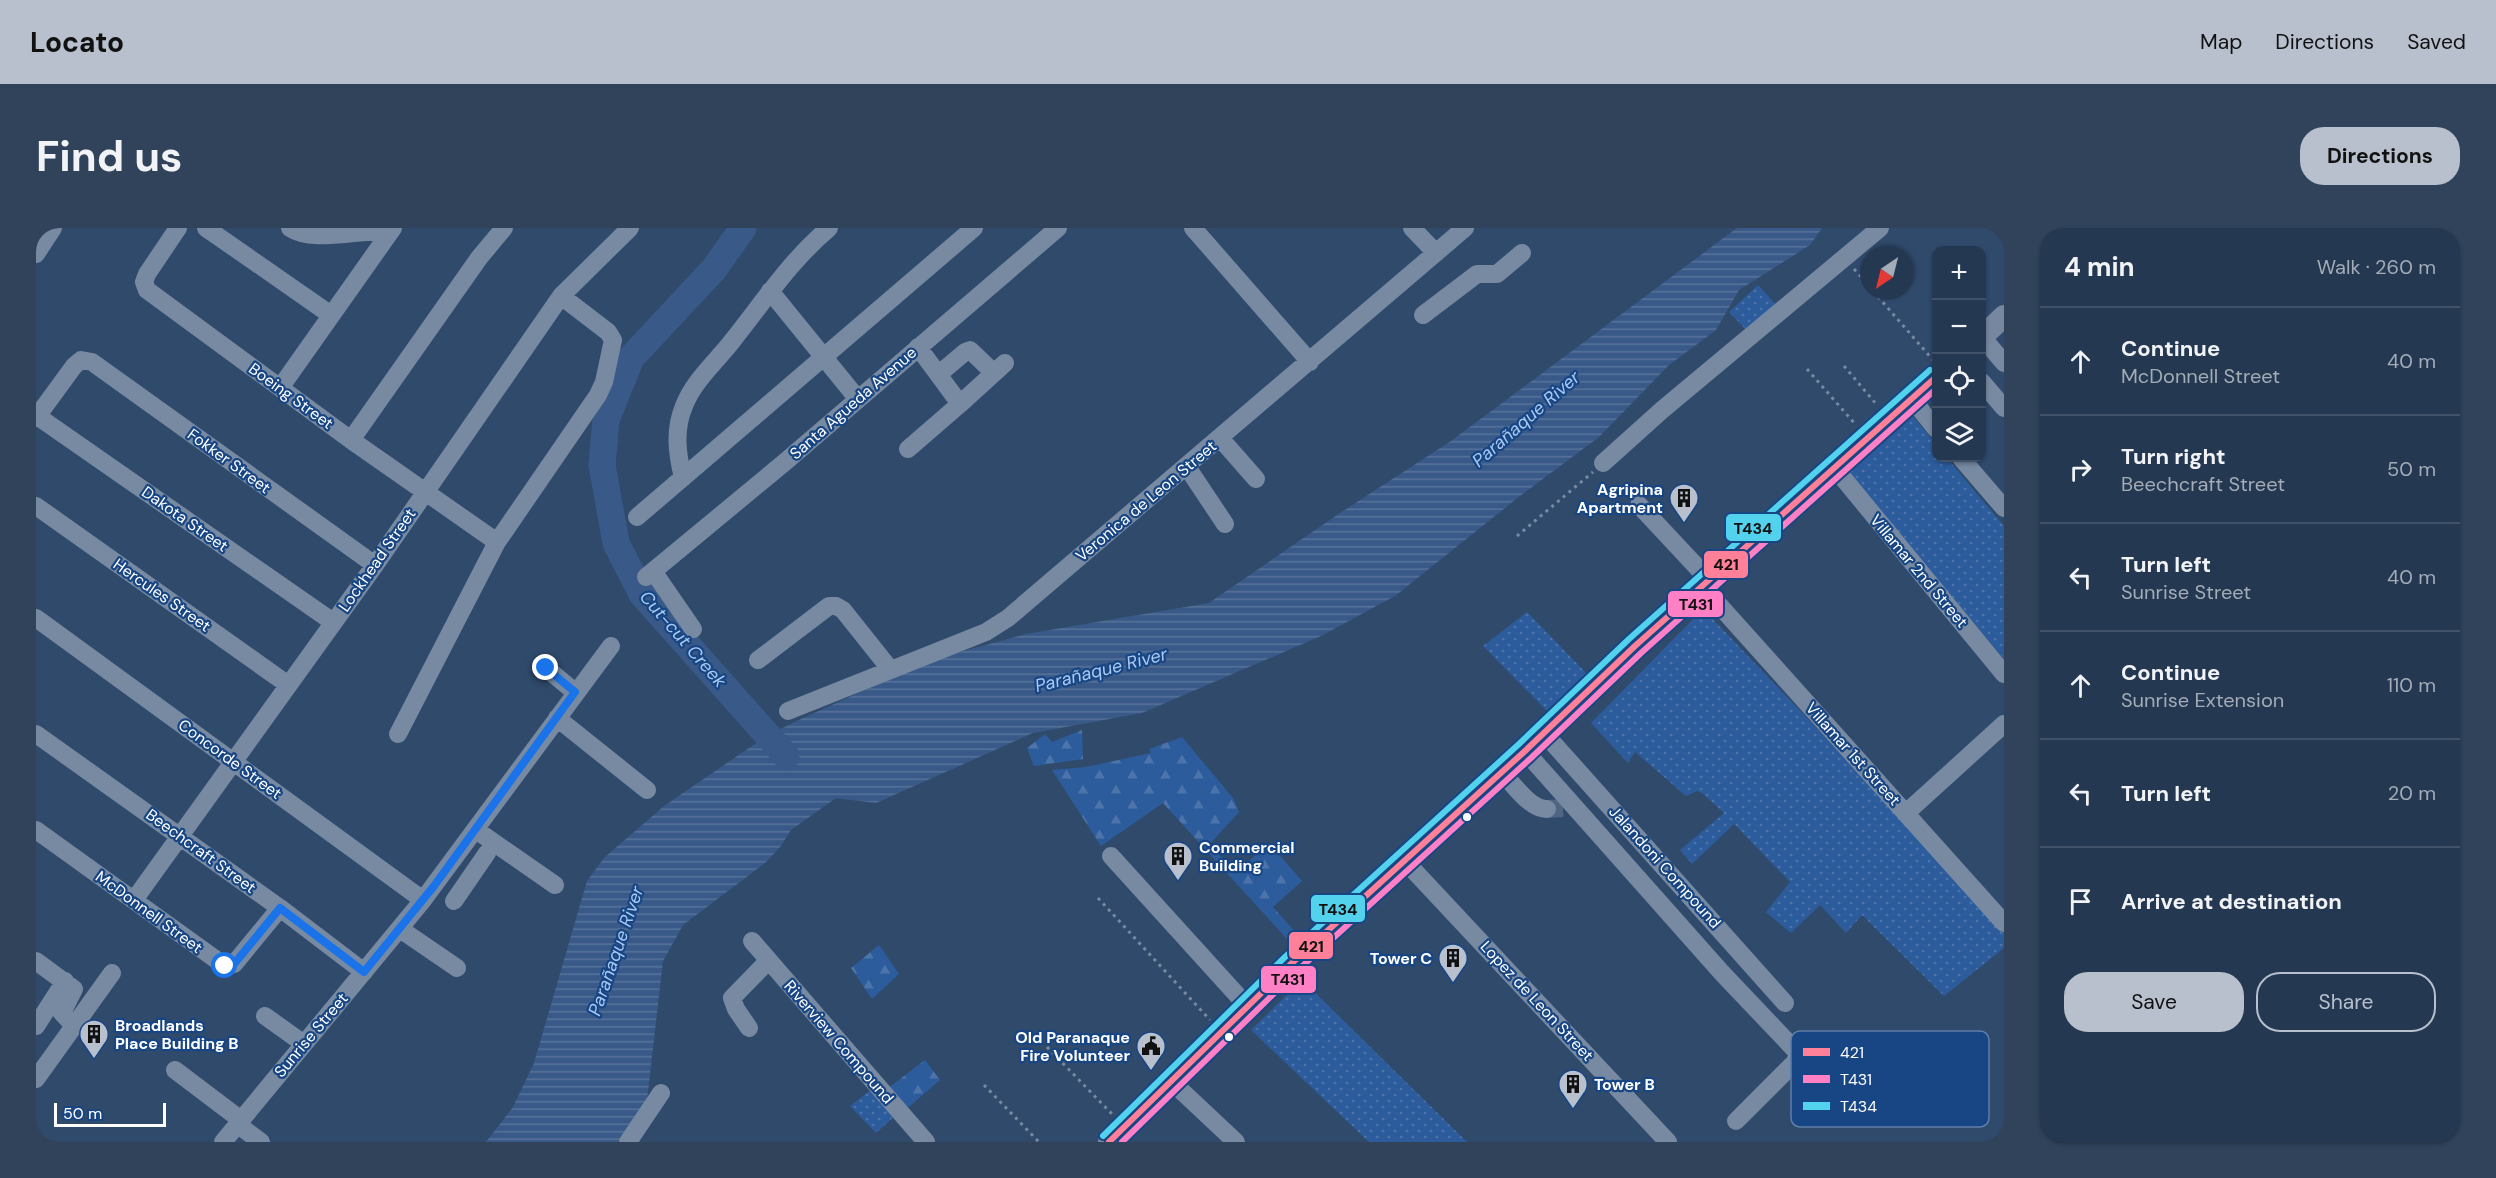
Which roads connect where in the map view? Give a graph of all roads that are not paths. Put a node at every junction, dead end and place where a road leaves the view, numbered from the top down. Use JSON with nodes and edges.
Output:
{"nodes":[{"id":1,"x":53,"y":228,"type":"edge"},
{"id":2,"x":178,"y":228,"type":"edge"},
{"id":3,"x":206,"y":228,"type":"edge"},
{"id":4,"x":290,"y":228,"type":"edge"},
{"id":5,"x":504,"y":228,"type":"edge"},
{"id":6,"x":630,"y":228,"type":"edge"},
{"id":7,"x":829,"y":228,"type":"edge"},
{"id":8,"x":974,"y":228,"type":"edge"},
{"id":9,"x":1058,"y":228,"type":"edge"},
{"id":10,"x":1193,"y":228,"type":"edge"},
{"id":11,"x":1412,"y":228,"type":"edge"},
{"id":12,"x":1465,"y":228,"type":"edge"},
{"id":13,"x":1880,"y":228,"type":"edge"},
{"id":14,"x":385,"y":229,"type":"edge"},
{"id":15,"x":37,"y":251,"type":"edge"},
{"id":16,"x":1436,"y":253,"type":"junction"},
{"id":17,"x":1522,"y":254,"type":"dead end"},
{"id":18,"x":770,"y":291,"type":"junction"},
{"id":19,"x":561,"y":296,"type":"junction"},
{"id":20,"x":331,"y":315,"type":"junction"},
{"id":21,"x":1423,"y":315,"type":"dead end"},
{"id":22,"x":2004,"y":316,"type":"edge"},
{"id":23,"x":1986,"y":333,"type":"edge"},
{"id":24,"x":1986,"y":342,"type":"edge"},
{"id":25,"x":918,"y":347,"type":"junction"},
{"id":26,"x":822,"y":357,"type":"junction"},
{"id":27,"x":1310,"y":362,"type":"junction"},
{"id":28,"x":2004,"y":363,"type":"edge"},
{"id":29,"x":939,"y":374,"type":"junction"},
{"id":30,"x":1932,"y":381,"type":"edge"},
{"id":31,"x":1986,"y":387,"type":"edge"},
{"id":32,"x":280,"y":388,"type":"junction"},
{"id":33,"x":857,"y":398,"type":"junction"},
{"id":34,"x":1912,"y":399,"type":"junction"},
{"id":35,"x":960,"y":405,"type":"junction"},
{"id":36,"x":2004,"y":408,"type":"edge"},
{"id":37,"x":37,"y":417,"type":"edge"},
{"id":38,"x":1932,"y":424,"type":"edge"},
{"id":39,"x":1220,"y":438,"type":"junction"},
{"id":40,"x":351,"y":440,"type":"junction"},
{"id":41,"x":908,"y":449,"type":"dead end"},
{"id":42,"x":1964,"y":462,"type":"edge"},
{"id":43,"x":1603,"y":463,"type":"road end"},
{"id":44,"x":1187,"y":467,"type":"junction"},
{"id":45,"x":1834,"y":467,"type":"junction"},
{"id":46,"x":683,"y":478,"type":"junction"},
{"id":47,"x":1256,"y":479,"type":"dead end"},
{"id":48,"x":425,"y":492,"type":"junction"},
{"id":49,"x":1639,"y":505,"type":"dead end"},
{"id":50,"x":36,"y":506,"type":"edge"},
{"id":51,"x":2004,"y":508,"type":"edge"},
{"id":52,"x":638,"y":517,"type":"dead end"},
{"id":53,"x":1225,"y":524,"type":"dead end"},
{"id":54,"x":497,"y":542,"type":"junction"},
{"id":55,"x":375,"y":565,"type":"junction"},
{"id":56,"x":1706,"y":583,"type":"junction"},
{"id":57,"x":36,"y":618,"type":"edge"},
{"id":58,"x":333,"y":622,"type":"junction"},
{"id":59,"x":693,"y":629,"type":"dead end"},
{"id":60,"x":611,"y":646,"type":"dead end"},
{"id":61,"x":758,"y":660,"type":"dead end"},
{"id":62,"x":546,"y":668,"type":"dead end"},
{"id":63,"x":890,"y":669,"type":"junction"},
{"id":64,"x":2004,"y":674,"type":"edge"},
{"id":65,"x":288,"y":684,"type":"junction"},
{"id":66,"x":575,"y":692,"type":"junction"},
{"id":67,"x":788,"y":711,"type":"dead end"},
{"id":68,"x":557,"y":718,"type":"junction"},
{"id":69,"x":2004,"y":724,"type":"edge"},
{"id":70,"x":1544,"y":733,"type":"junction"},
{"id":71,"x":36,"y":734,"type":"edge"},
{"id":72,"x":398,"y":734,"type":"dead end"},
{"id":73,"x":1525,"y":752,"type":"junction"},
{"id":74,"x":233,"y":762,"type":"junction"},
{"id":75,"x":1502,"y":772,"type":"junction"},
{"id":76,"x":1545,"y":773,"type":"junction"},
{"id":77,"x":647,"y":790,"type":"dead end"},
{"id":78,"x":1521,"y":792,"type":"junction"},
{"id":79,"x":1562,"y":809,"type":"junction"},
{"id":80,"x":1906,"y":813,"type":"junction"},
{"id":81,"x":36,"y":830,"type":"edge"},
{"id":82,"x":476,"y":830,"type":"junction"},
{"id":83,"x":179,"y":835,"type":"junction"},
{"id":84,"x":487,"y":854,"type":"dead end"},
{"id":85,"x":1111,"y":856,"type":"dead end"},
{"id":86,"x":1404,"y":860,"type":"junction"},
{"id":87,"x":555,"y":885,"type":"dead end"},
{"id":88,"x":429,"y":893,"type":"junction"},
{"id":89,"x":134,"y":900,"type":"junction"},
{"id":90,"x":280,"y":908,"type":"junction"},
{"id":91,"x":2004,"y":923,"type":"edge"},
{"id":92,"x":400,"y":929,"type":"junction"},
{"id":93,"x":752,"y":941,"type":"dead end"},
{"id":94,"x":768,"y":960,"type":"junction"},
{"id":95,"x":36,"y":961,"type":"edge"},
{"id":96,"x":457,"y":968,"type":"dead end"},
{"id":97,"x":364,"y":972,"type":"junction"},
{"id":98,"x":112,"y":973,"type":"dead end"},
{"id":99,"x":65,"y":981,"type":"junction"},
{"id":100,"x":1785,"y":1003,"type":"dead end"},
{"id":101,"x":1248,"y":1007,"type":"junction"},
{"id":102,"x":265,"y":1016,"type":"dead end"},
{"id":103,"x":36,"y":1026,"type":"edge"},
{"id":104,"x":74,"y":1026,"type":"junction"},
{"id":105,"x":749,"y":1028,"type":"dead end"},
{"id":106,"x":304,"y":1044,"type":"junction"},
{"id":107,"x":1791,"y":1046,"type":"edge"},
{"id":108,"x":1791,"y":1066,"type":"edge"},
{"id":109,"x":175,"y":1070,"type":"dead end"},
{"id":110,"x":36,"y":1079,"type":"edge"},
{"id":111,"x":1171,"y":1081,"type":"junction"},
{"id":112,"x":661,"y":1093,"type":"dead end"},
{"id":113,"x":1736,"y":1121,"type":"dead end"},
{"id":114,"x":239,"y":1122,"type":"junction"},
{"id":115,"x":1117,"y":1134,"type":"edge"},
{"id":116,"x":223,"y":1142,"type":"edge"},
{"id":117,"x":261,"y":1142,"type":"edge"},
{"id":118,"x":628,"y":1142,"type":"edge"},
{"id":119,"x":926,"y":1142,"type":"edge"},
{"id":120,"x":1236,"y":1142,"type":"edge"},
{"id":121,"x":1668,"y":1142,"type":"edge"}],
"edges":[{"from":1,"to":15,"type":"street"},
{"from":2,"to":32,"type":"street","name":"Boeing Street"},
{"from":3,"to":20,"type":"street"},
{"from":4,"to":14,"type":"street"},
{"from":5,"to":40,"type":"street"},
{"from":6,"to":19,"type":"street","name":"Lockhead Street"},
{"from":7,"to":18,"type":"street"},
{"from":8,"to":26,"type":"street"},
{"from":9,"to":25,"type":"street","name":"Santa Agueda Avenue"},
{"from":10,"to":27,"type":"street"},
{"from":11,"to":16,"type":"street"},
{"from":12,"to":16,"type":"street","name":"Veronica de Leon Street"},
{"from":13,"to":43,"type":"street"},
{"from":14,"to":20,"type":"street"},
{"from":16,"to":27,"type":"street","name":"Veronica de Leon Street"},
{"from":17,"to":21,"type":"street"},
{"from":18,"to":26,"type":"street"},
{"from":18,"to":46,"type":"street"},
{"from":19,"to":48,"type":"street","name":"Lockhead Street"},
{"from":19,"to":54,"type":"street"},
{"from":20,"to":32,"type":"street"},
{"from":22,"to":23,"type":"main road"},
{"from":24,"to":28,"type":"street"},
{"from":25,"to":29,"type":"street"},
{"from":25,"to":33,"type":"street","name":"Santa Agueda Avenue"},
{"from":26,"to":33,"type":"street"},
{"from":26,"to":46,"type":"street"},
{"from":27,"to":39,"type":"street","name":"Veronica de Leon Street"},
{"from":29,"to":35,"type":"street"},
{"from":29,"to":35,"type":"street"},
{"from":30,"to":34,"type":"main road"},
{"from":31,"to":36,"type":"street"},
{"from":32,"to":40,"type":"street","name":"Boeing Street"},
{"from":33,"to":59,"type":"street","name":"Santa Agueda Avenue"},
{"from":34,"to":38,"type":"street"},
{"from":34,"to":45,"type":"main road"},
{"from":35,"to":41,"type":"street"},
{"from":37,"to":55,"type":"street","name":"Fokker Street"},
{"from":37,"to":58,"type":"street","name":"Dakota Street"},
{"from":39,"to":44,"type":"street","name":"Veronica de Leon Street"},
{"from":39,"to":47,"type":"street"},
{"from":40,"to":48,"type":"street","name":"Boeing Street"},
{"from":42,"to":51,"type":"street"},
{"from":44,"to":53,"type":"street"},
{"from":44,"to":63,"type":"street","name":"Veronica de Leon Street"},
{"from":45,"to":56,"type":"main road"},
{"from":45,"to":64,"type":"street","name":"Villamar 2nd Street"},
{"from":46,"to":52,"type":"street"},
{"from":48,"to":54,"type":"street","name":"Boeing Street"},
{"from":48,"to":55,"type":"street","name":"Lockhead Street"},
{"from":49,"to":56,"type":"street","name":"Villamar 1st Street"},
{"from":50,"to":65,"type":"street","name":"Hercules Street"},
{"from":54,"to":72,"type":"street"},
{"from":55,"to":58,"type":"street","name":"Lockhead Street"},
{"from":56,"to":70,"type":"main road"},
{"from":56,"to":80,"type":"street","name":"Villamar 1st Street"},
{"from":57,"to":74,"type":"street","name":"Concorde Street"},
{"from":58,"to":65,"type":"street","name":"Lockhead Street"},
{"from":60,"to":66,"type":"street","name":"Sunrise Street"},
{"from":61,"to":63,"type":"street"},
{"from":62,"to":66,"type":"street"},
{"from":63,"to":67,"type":"street","name":"Veronica de Leon Street"},
{"from":65,"to":74,"type":"street","name":"Lockhead Street"},
{"from":66,"to":68,"type":"street","name":"Sunrise Street"},
{"from":68,"to":77,"type":"street"},
{"from":68,"to":82,"type":"street","name":"Sunrise Street"},
{"from":69,"to":80,"type":"street"},
{"from":70,"to":73,"type":"main road"},
{"from":70,"to":100,"type":"street","name":"Jalandoni Compound"},
{"from":71,"to":83,"type":"street","name":"Beechcraft Street"},
{"from":73,"to":75,"type":"main road"},
{"from":73,"to":76,"type":"street"},
{"from":74,"to":83,"type":"street","name":"Lockhead Street"},
{"from":74,"to":88,"type":"street","name":"Concorde Street"},
{"from":75,"to":78,"type":"street"},
{"from":75,"to":86,"type":"main road"},
{"from":76,"to":78,"type":"street"},
{"from":76,"to":79,"type":"street"},
{"from":78,"to":79,"type":"street"},
{"from":79,"to":107,"type":"street"},
{"from":80,"to":91,"type":"street","name":"Villamar 1st Street"},
{"from":81,"to":89,"type":"street","name":"McDonnell Street"},
{"from":82,"to":87,"type":"street"},
{"from":82,"to":88,"type":"street","name":"Sunrise Street"},
{"from":83,"to":89,"type":"street","name":"Lockhead Street"},
{"from":83,"to":90,"type":"street","name":"Beechcraft Street"},
{"from":84,"to":88,"type":"street","name":"Concorde Street"},
{"from":85,"to":101,"type":"street"},
{"from":86,"to":101,"type":"main road"},
{"from":86,"to":121,"type":"street","name":"Lopez de Leon Street"},
{"from":88,"to":92,"type":"street","name":"Sunrise Street"},
{"from":89,"to":90,"type":"street","name":"McDonnell Street"},
{"from":90,"to":97,"type":"street","name":"Beechcraft Street"},
{"from":92,"to":96,"type":"street"},
{"from":92,"to":97,"type":"street","name":"Sunrise Street"},
{"from":93,"to":94,"type":"street","name":"Riverview Compound"},
{"from":94,"to":105,"type":"street"},
{"from":94,"to":119,"type":"street","name":"Riverview Compound"},
{"from":95,"to":99,"type":"street"},
{"from":97,"to":106,"type":"street","name":"Sunrise Street"},
{"from":98,"to":104,"type":"street"},
{"from":99,"to":103,"type":"street"},
{"from":99,"to":104,"type":"street"},
{"from":101,"to":111,"type":"main road"},
{"from":102,"to":106,"type":"street"},
{"from":104,"to":110,"type":"street"},
{"from":106,"to":114,"type":"street","name":"Sunrise Street"},
{"from":108,"to":113,"type":"street"},
{"from":109,"to":114,"type":"street"},
{"from":111,"to":115,"type":"main road"},
{"from":111,"to":120,"type":"street"},
{"from":112,"to":118,"type":"street"},
{"from":114,"to":116,"type":"street","name":"Sunrise Street"},
{"from":114,"to":117,"type":"street"}]}
